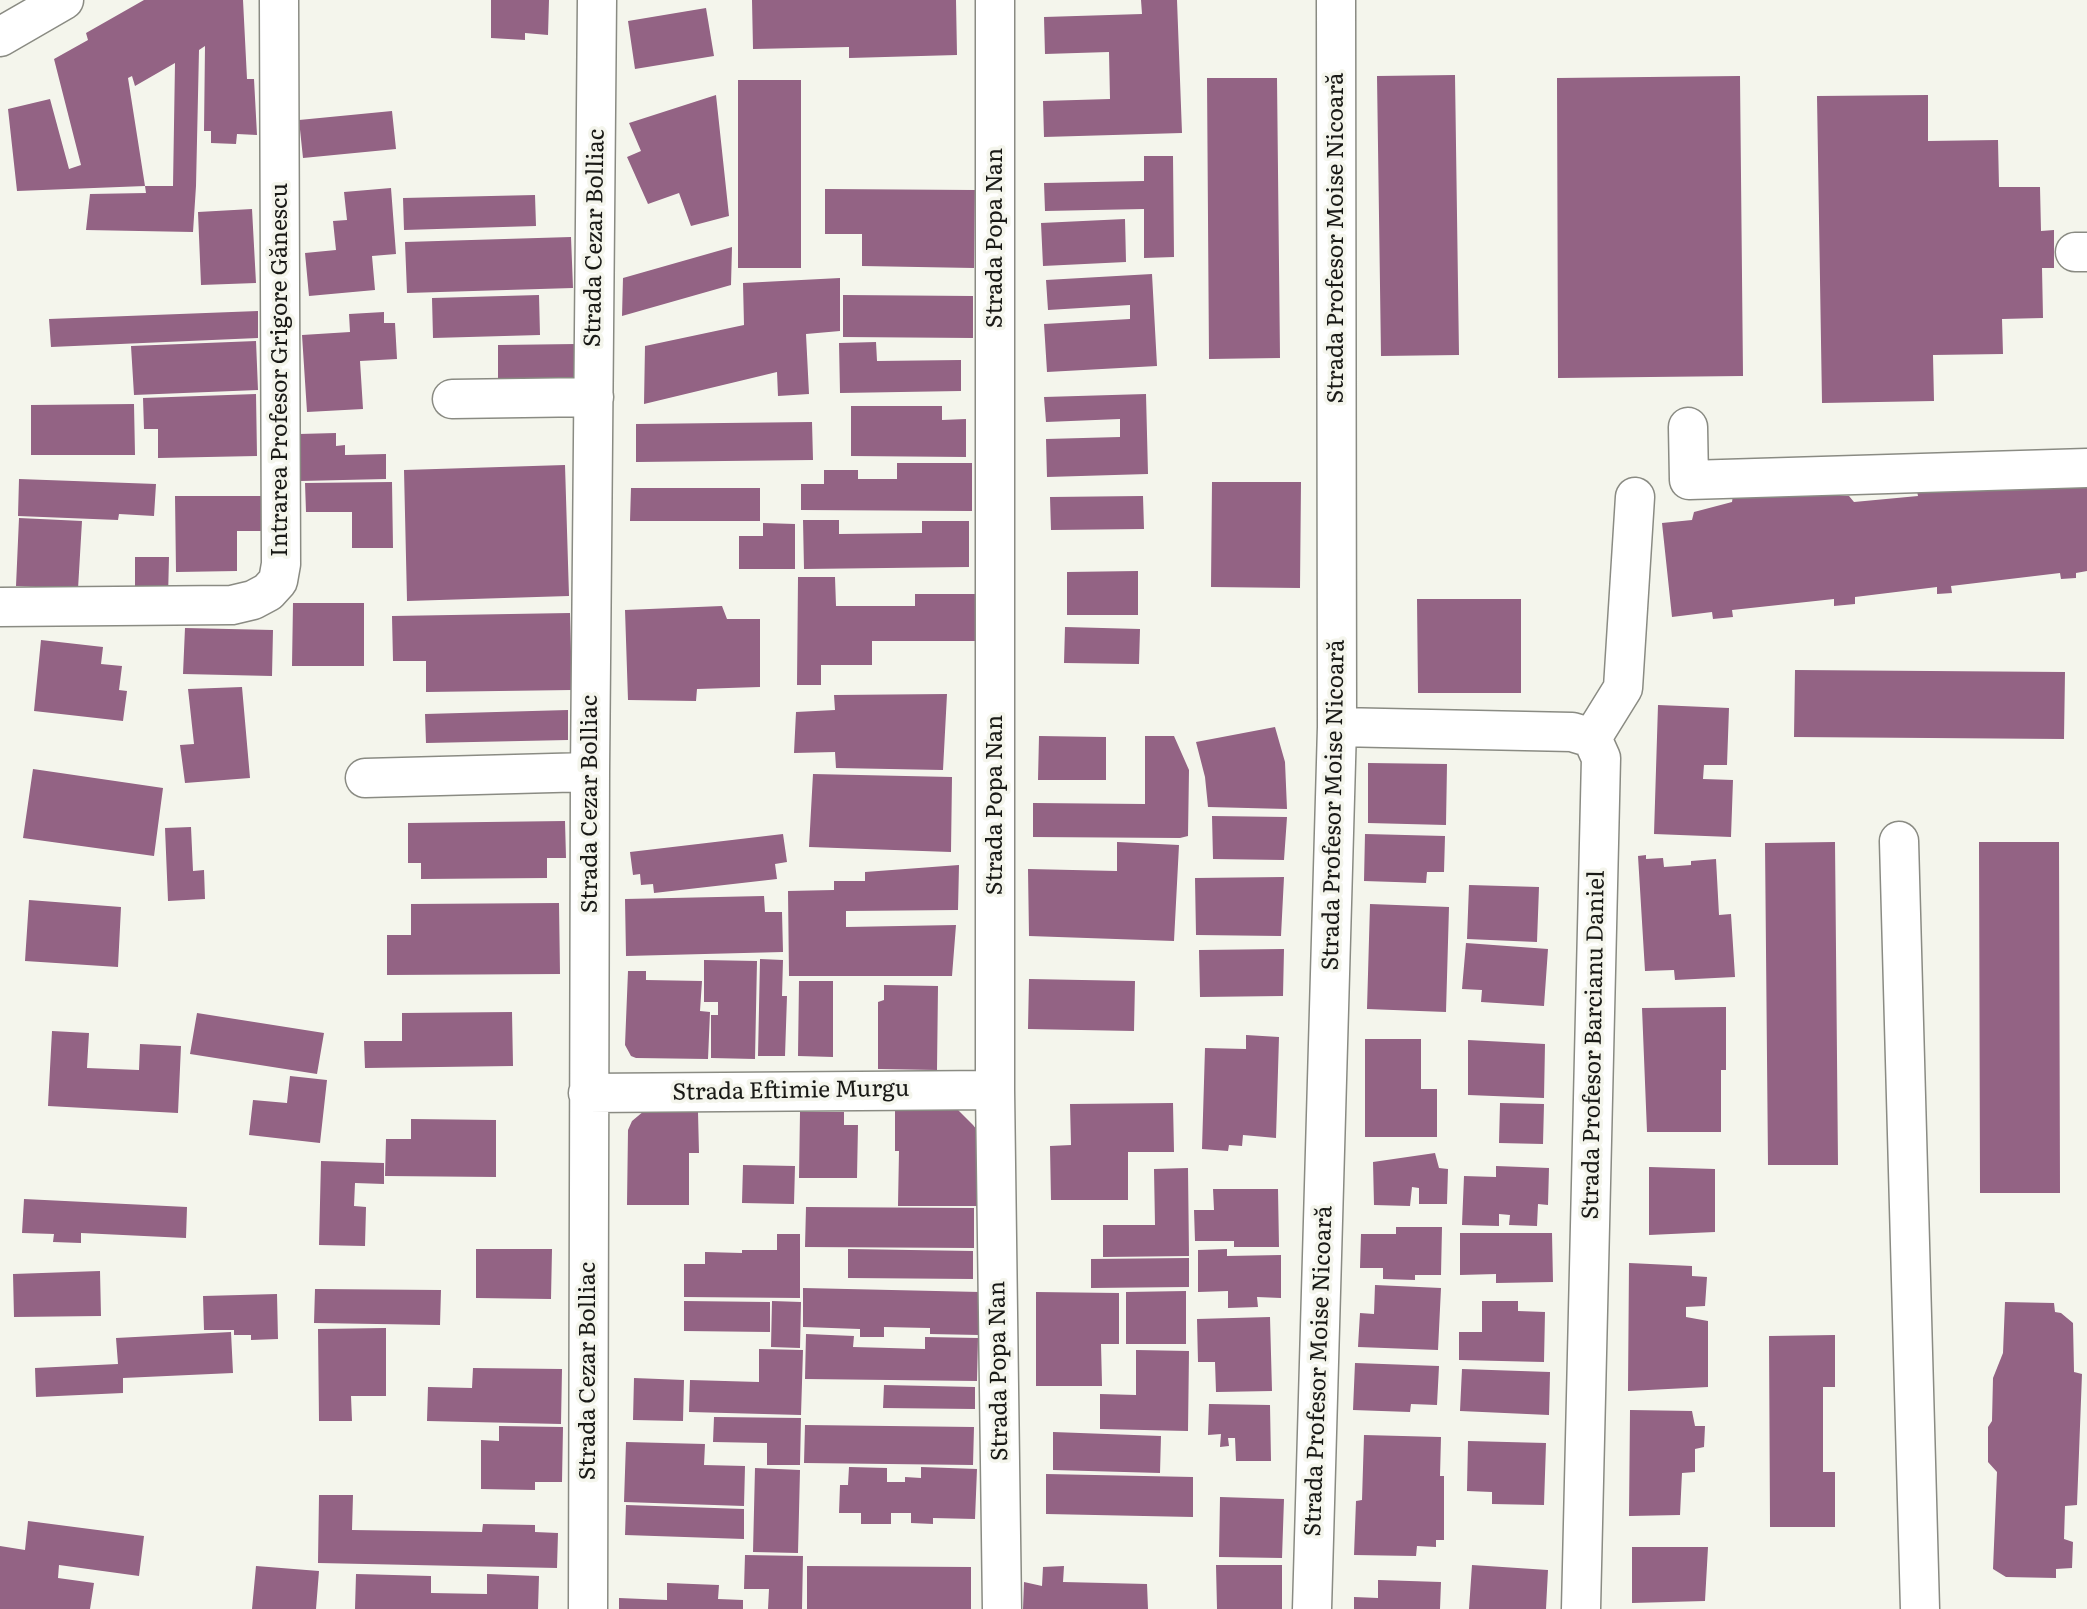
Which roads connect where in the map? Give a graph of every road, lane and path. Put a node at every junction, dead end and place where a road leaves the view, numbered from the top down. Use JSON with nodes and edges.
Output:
{"nodes":[{"id":1,"x":64,"y":0,"type":"edge"},
{"id":2,"x":279,"y":0,"type":"edge"},
{"id":3,"x":597,"y":0,"type":"edge"},
{"id":4,"x":995,"y":0,"type":"edge"},
{"id":5,"x":1336,"y":0,"type":"edge"},
{"id":6,"x":0,"y":37,"type":"edge"},
{"id":7,"x":594,"y":397,"type":"junction"},
{"id":8,"x":452,"y":399,"type":"dead end"},
{"id":9,"x":1688,"y":427,"type":"dead end"},
{"id":10,"x":2087,"y":468,"type":"edge"},
{"id":11,"x":1635,"y":497,"type":"dead end"},
{"id":12,"x":0,"y":607,"type":"edge"},
{"id":13,"x":1337,"y":727,"type":"junction"},
{"id":14,"x":1592,"y":738,"type":"junction"},
{"id":15,"x":590,"y":772,"type":"junction"},
{"id":16,"x":365,"y":778,"type":"dead end"},
{"id":17,"x":1899,"y":841,"type":"dead end"},
{"id":18,"x":995,"y":1090,"type":"junction"},
{"id":19,"x":588,"y":1093,"type":"junction"},
{"id":20,"x":588,"y":1609,"type":"edge"},
{"id":21,"x":1002,"y":1609,"type":"edge"},
{"id":22,"x":1312,"y":1609,"type":"edge"},
{"id":23,"x":1581,"y":1609,"type":"edge"},
{"id":24,"x":1920,"y":1609,"type":"edge"}],
"edges":[{"from":1,"to":6,"type":"street"},
{"from":2,"to":12,"type":"street","name":"Intrarea Profesor Grigore Gănescu"},
{"from":3,"to":7,"type":"street","name":"Strada Cezar Bolliac"},
{"from":4,"to":18,"type":"street","name":"Strada Popa Nan"},
{"from":5,"to":13,"type":"street","name":"Strada Profesor Moise Nicoară"},
{"from":7,"to":8,"type":"street"},
{"from":7,"to":15,"type":"street","name":"Strada Cezar Bolliac"},
{"from":9,"to":10,"type":"street"},
{"from":11,"to":14,"type":"street"},
{"from":13,"to":14,"type":"street"},
{"from":13,"to":22,"type":"street","name":"Strada Profesor Moise Nicoară"},
{"from":14,"to":23,"type":"street","name":"Strada Profesor Barcianu Daniel"},
{"from":15,"to":16,"type":"street"},
{"from":15,"to":19,"type":"street","name":"Strada Cezar Bolliac"},
{"from":17,"to":24,"type":"street"},
{"from":18,"to":19,"type":"street","name":"Strada Eftimie Murgu"},
{"from":18,"to":21,"type":"street","name":"Strada Popa Nan"},
{"from":19,"to":20,"type":"street","name":"Strada Cezar Bolliac"}]}
